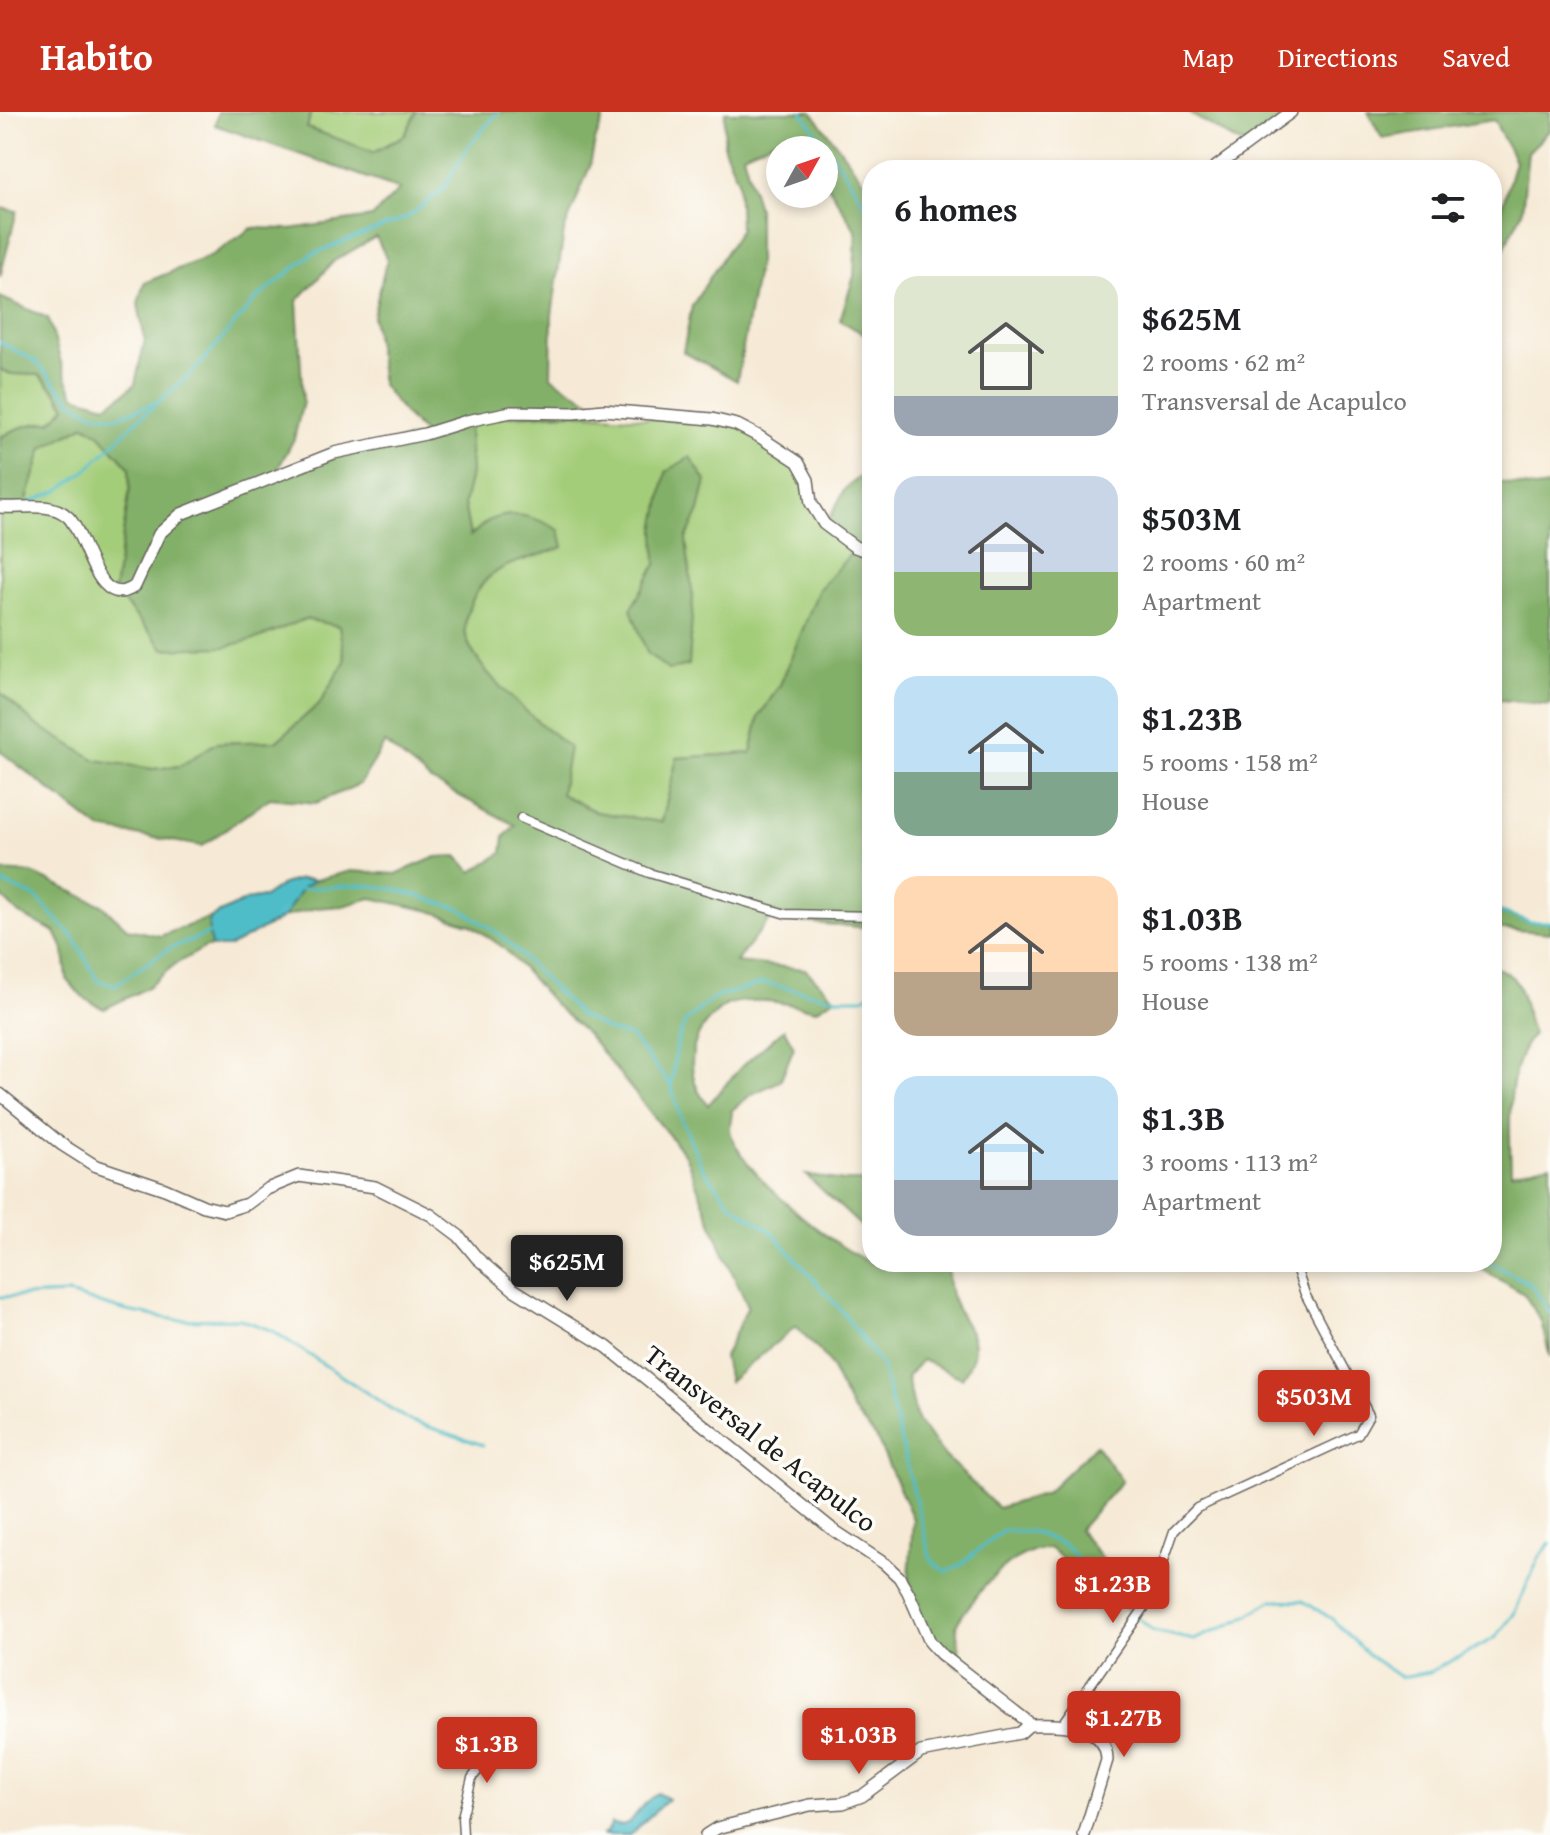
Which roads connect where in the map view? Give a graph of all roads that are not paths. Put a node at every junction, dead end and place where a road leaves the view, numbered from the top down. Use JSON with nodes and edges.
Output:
{"nodes":[{"id":1,"x":1291,"y":112,"type":"edge"},
{"id":2,"x":1226,"y":160,"type":"edge"},
{"id":3,"x":0,"y":507,"type":"edge"},
{"id":4,"x":862,"y":548,"type":"edge"},
{"id":5,"x":521,"y":818,"type":"dead end"},
{"id":6,"x":862,"y":916,"type":"edge"},
{"id":7,"x":0,"y":1094,"type":"edge"},
{"id":8,"x":1297,"y":1272,"type":"edge"},
{"id":9,"x":1063,"y":1724,"type":"junction"},
{"id":10,"x":1029,"y":1725,"type":"junction"},
{"id":11,"x":503,"y":1739,"type":"dead end"},
{"id":12,"x":463,"y":1835,"type":"edge"},
{"id":13,"x":706,"y":1835,"type":"edge"},
{"id":14,"x":1084,"y":1835,"type":"edge"}],
"edges":[{"from":1,"to":2,"type":"street"},
{"from":3,"to":4,"type":"street"},
{"from":5,"to":6,"type":"street"},
{"from":7,"to":10,"type":"street","name":"Transversal de Acapulco"},
{"from":8,"to":9,"type":"street"},
{"from":9,"to":10,"type":"street"},
{"from":9,"to":14,"type":"street"},
{"from":10,"to":13,"type":"street"},
{"from":11,"to":12,"type":"street"}]}
